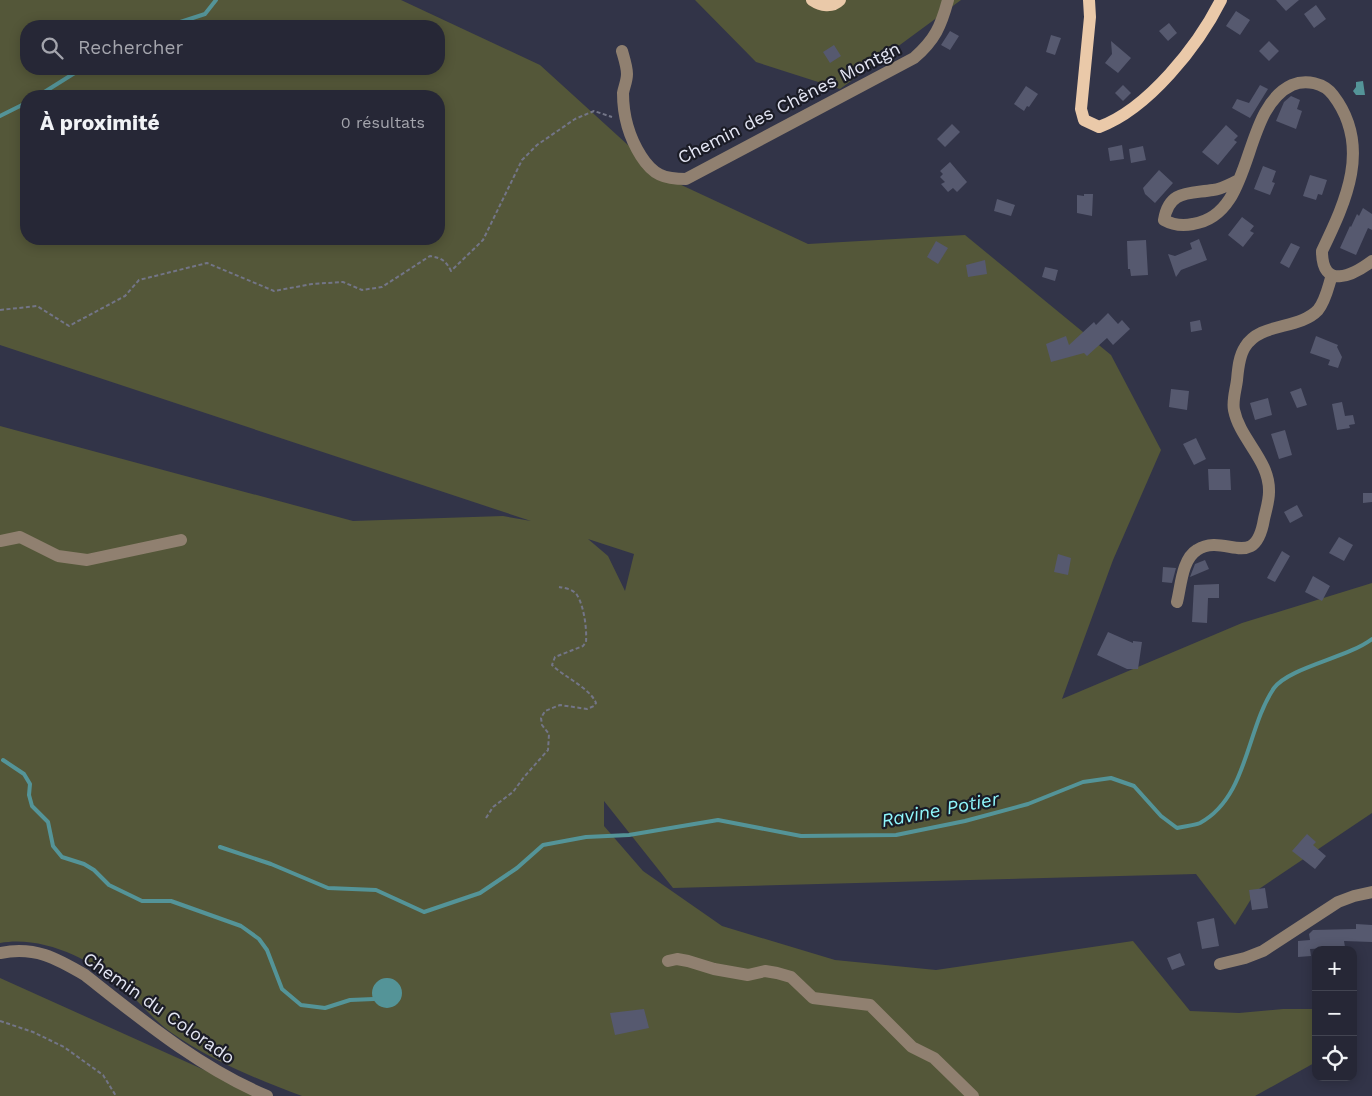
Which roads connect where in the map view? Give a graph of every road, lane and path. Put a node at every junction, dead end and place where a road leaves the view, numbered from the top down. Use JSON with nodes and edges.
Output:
{"nodes":[{"id":1,"x":812,"y":0,"type":"edge"},
{"id":2,"x":840,"y":0,"type":"edge"},
{"id":3,"x":948,"y":0,"type":"edge"},
{"id":4,"x":1089,"y":0,"type":"edge"},
{"id":5,"x":1221,"y":0,"type":"edge"},
{"id":6,"x":622,"y":51,"type":"dead end"},
{"id":7,"x":626,"y":123,"type":"junction"},
{"id":8,"x":1239,"y":180,"type":"junction"},
{"id":9,"x":1372,"y":261,"type":"edge"},
{"id":10,"x":1332,"y":275,"type":"junction"},
{"id":11,"x":0,"y":310,"type":"edge"},
{"id":12,"x":0,"y":540,"type":"edge"},
{"id":13,"x":181,"y":540,"type":"dead end"},
{"id":14,"x":559,"y":587,"type":"dead end"},
{"id":15,"x":1178,"y":602,"type":"dead end"},
{"id":16,"x":486,"y":818,"type":"dead end"},
{"id":17,"x":1372,"y":892,"type":"edge"},
{"id":18,"x":0,"y":953,"type":"edge"},
{"id":19,"x":668,"y":961,"type":"dead end"},
{"id":20,"x":1220,"y":964,"type":"dead end"},
{"id":21,"x":0,"y":1021,"type":"edge"},
{"id":22,"x":116,"y":1096,"type":"edge"},
{"id":23,"x":267,"y":1096,"type":"edge"},
{"id":24,"x":973,"y":1096,"type":"edge"}],
"edges":[{"from":1,"to":2,"type":"main road"},
{"from":3,"to":7,"type":"street","name":"Chemin des Chênes Montgn"},
{"from":4,"to":5,"type":"main road"},
{"from":6,"to":7,"type":"street","name":"Chemin des Chênes Montgn"},
{"from":7,"to":11,"type":"path"},
{"from":8,"to":8,"type":"street"},
{"from":8,"to":10,"type":"street"},
{"from":9,"to":10,"type":"street"},
{"from":10,"to":15,"type":"street"},
{"from":12,"to":13,"type":"street"},
{"from":14,"to":16,"type":"path"},
{"from":17,"to":20,"type":"street"},
{"from":18,"to":23,"type":"street","name":"Chemin du Colorado"},
{"from":19,"to":24,"type":"street"},
{"from":21,"to":22,"type":"path"}]}
